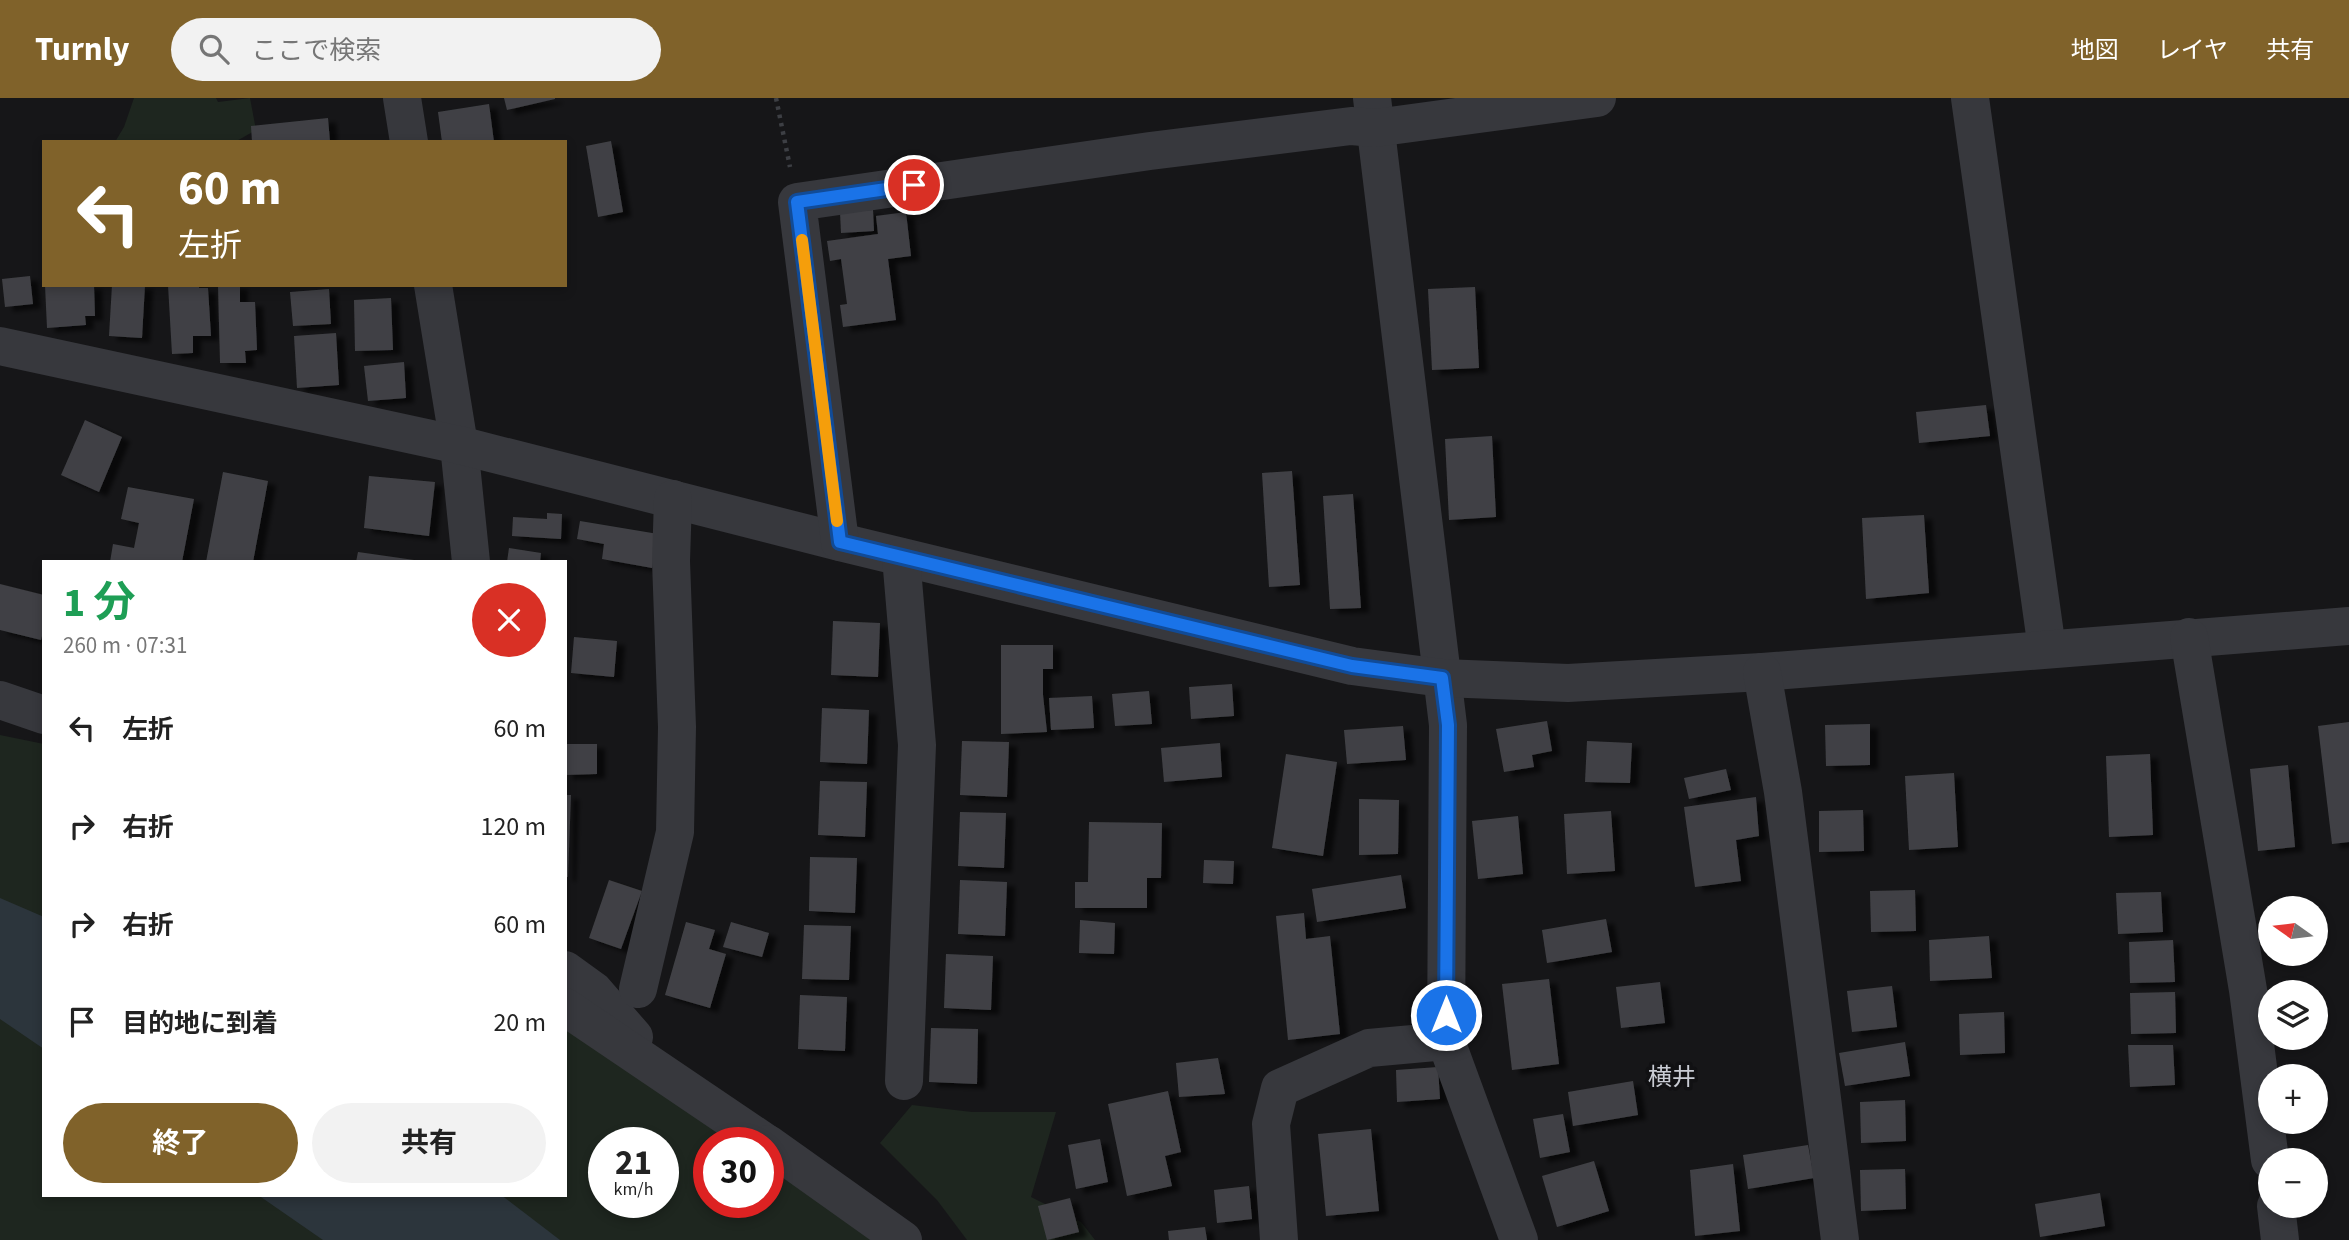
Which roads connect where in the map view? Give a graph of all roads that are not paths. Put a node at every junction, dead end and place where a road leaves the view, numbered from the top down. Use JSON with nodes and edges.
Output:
{"nodes":[{"id":1,"x":402,"y":98,"type":"edge"},
{"id":2,"x":1597,"y":98,"type":"edge"},
{"id":3,"x":1970,"y":98,"type":"edge"},
{"id":4,"x":1373,"y":113,"type":"edge"},
{"id":5,"x":409,"y":140,"type":"edge"},
{"id":6,"x":432,"y":287,"type":"edge"},
{"id":7,"x":0,"y":346,"type":"edge"},
{"id":8,"x":459,"y":445,"type":"junction"},
{"id":9,"x":673,"y":499,"type":"junction"},
{"id":10,"x":840,"y":542,"type":"junction"},
{"id":11,"x":901,"y":557,"type":"junction"},
{"id":12,"x":471,"y":560,"type":"edge"},
{"id":13,"x":2349,"y":626,"type":"edge"},
{"id":14,"x":2189,"y":637,"type":"junction"},
{"id":15,"x":2047,"y":649,"type":"junction"},
{"id":16,"x":1762,"y":672,"type":"junction"},
{"id":17,"x":1442,"y":678,"type":"junction"},
{"id":18,"x":0,"y":699,"type":"edge"},
{"id":19,"x":42,"y":714,"type":"edge"},
{"id":20,"x":567,"y":971,"type":"edge"},
{"id":21,"x":638,"y":989,"type":"dead end"},
{"id":22,"x":567,"y":1008,"type":"edge"},
{"id":23,"x":1446,"y":1041,"type":"junction"},
{"id":24,"x":665,"y":1073,"type":"junction"},
{"id":25,"x":904,"y":1081,"type":"dead end"},
{"id":26,"x":743,"y":1127,"type":"edge"},
{"id":27,"x":2268,"y":1148,"type":"edge"},
{"id":28,"x":784,"y":1156,"type":"edge"},
{"id":29,"x":2277,"y":1218,"type":"edge"},
{"id":30,"x":903,"y":1240,"type":"edge"},
{"id":31,"x":1279,"y":1240,"type":"edge"},
{"id":32,"x":1519,"y":1240,"type":"edge"},
{"id":33,"x":1840,"y":1240,"type":"edge"},
{"id":34,"x":2280,"y":1240,"type":"edge"}],
"edges":[{"from":1,"to":5,"type":"street"},
{"from":2,"to":4,"type":"street"},
{"from":3,"to":15,"type":"street"},
{"from":4,"to":10,"type":"street"},
{"from":4,"to":17,"type":"street"},
{"from":6,"to":8,"type":"street"},
{"from":7,"to":8,"type":"street"},
{"from":8,"to":9,"type":"street"},
{"from":8,"to":12,"type":"street"},
{"from":9,"to":10,"type":"street"},
{"from":9,"to":21,"type":"street"},
{"from":10,"to":11,"type":"street"},
{"from":11,"to":17,"type":"street"},
{"from":11,"to":25,"type":"street"},
{"from":13,"to":14,"type":"street"},
{"from":14,"to":15,"type":"street"},
{"from":14,"to":27,"type":"street"},
{"from":15,"to":16,"type":"street"},
{"from":16,"to":17,"type":"street"},
{"from":16,"to":33,"type":"street"},
{"from":17,"to":23,"type":"street"},
{"from":18,"to":19,"type":"street"},
{"from":20,"to":24,"type":"street"},
{"from":22,"to":24,"type":"street"},
{"from":23,"to":31,"type":"street"},
{"from":23,"to":32,"type":"street"},
{"from":24,"to":26,"type":"street"},
{"from":28,"to":30,"type":"street"},
{"from":29,"to":34,"type":"street"}]}
